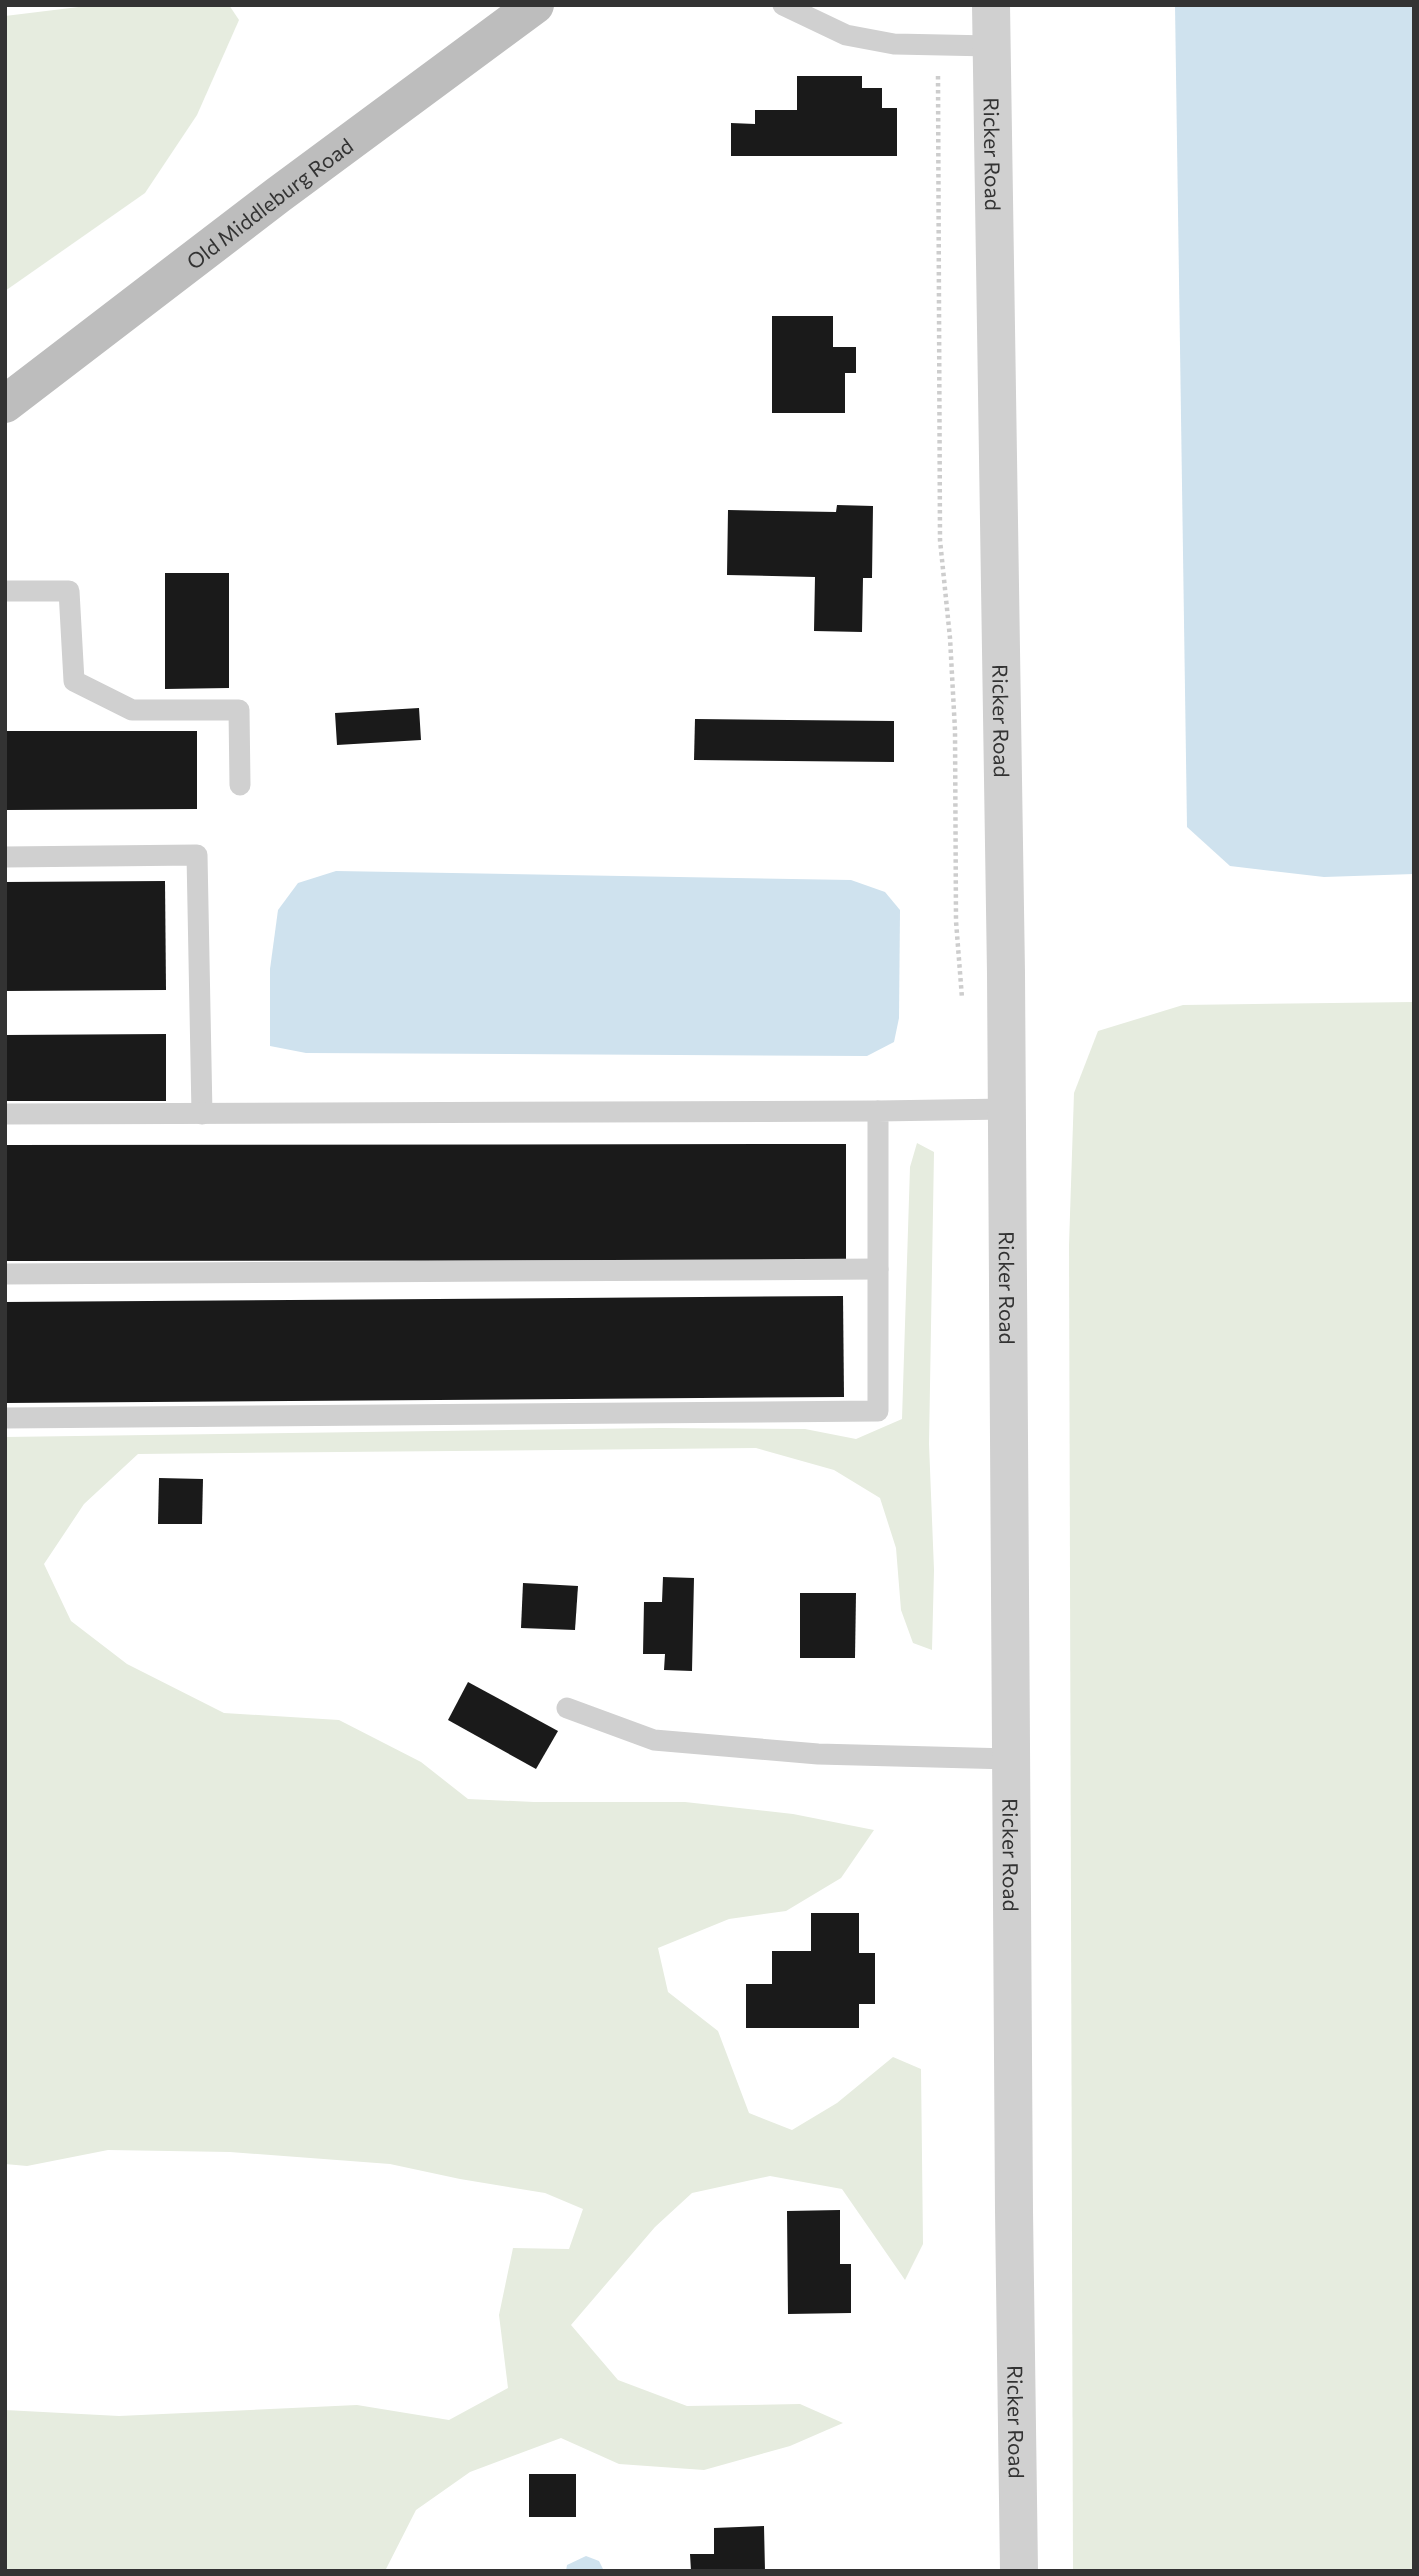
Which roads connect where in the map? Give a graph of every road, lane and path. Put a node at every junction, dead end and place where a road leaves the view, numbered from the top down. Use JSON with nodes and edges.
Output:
{"nodes":[{"id":1,"x":535,"y":5,"type":"edge"},
{"id":2,"x":783,"y":5,"type":"edge"},
{"id":3,"x":991,"y":5,"type":"edge"},
{"id":4,"x":991,"y":46,"type":"junction"},
{"id":5,"x":5,"y":404,"type":"edge"},
{"id":6,"x":5,"y":591,"type":"edge"},
{"id":7,"x":240,"y":785,"type":"dead end"},
{"id":8,"x":5,"y":857,"type":"edge"},
{"id":9,"x":1006,"y":1109,"type":"junction"},
{"id":10,"x":878,"y":1111,"type":"junction"},
{"id":11,"x":5,"y":1114,"type":"edge"},
{"id":12,"x":202,"y":1114,"type":"junction"},
{"id":13,"x":878,"y":1269,"type":"junction"},
{"id":14,"x":5,"y":1274,"type":"edge"},
{"id":15,"x":5,"y":1418,"type":"edge"},
{"id":16,"x":567,"y":1708,"type":"dead end"},
{"id":17,"x":1010,"y":1759,"type":"junction"},
{"id":18,"x":1019,"y":2571,"type":"edge"}],
"edges":[{"from":1,"to":5,"type":"main road","name":"Old Middleburg Road"},
{"from":2,"to":4,"type":"lane"},
{"from":3,"to":4,"type":"street","name":"Ricker Road"},
{"from":4,"to":9,"type":"street","name":"Ricker Road"},
{"from":6,"to":7,"type":"lane"},
{"from":8,"to":12,"type":"lane"},
{"from":9,"to":10,"type":"lane"},
{"from":9,"to":17,"type":"street","name":"Ricker Road"},
{"from":10,"to":12,"type":"lane"},
{"from":10,"to":13,"type":"lane"},
{"from":11,"to":12,"type":"lane"},
{"from":13,"to":14,"type":"lane"},
{"from":13,"to":15,"type":"lane"},
{"from":16,"to":17,"type":"lane"},
{"from":17,"to":18,"type":"street","name":"Ricker Road"}]}
